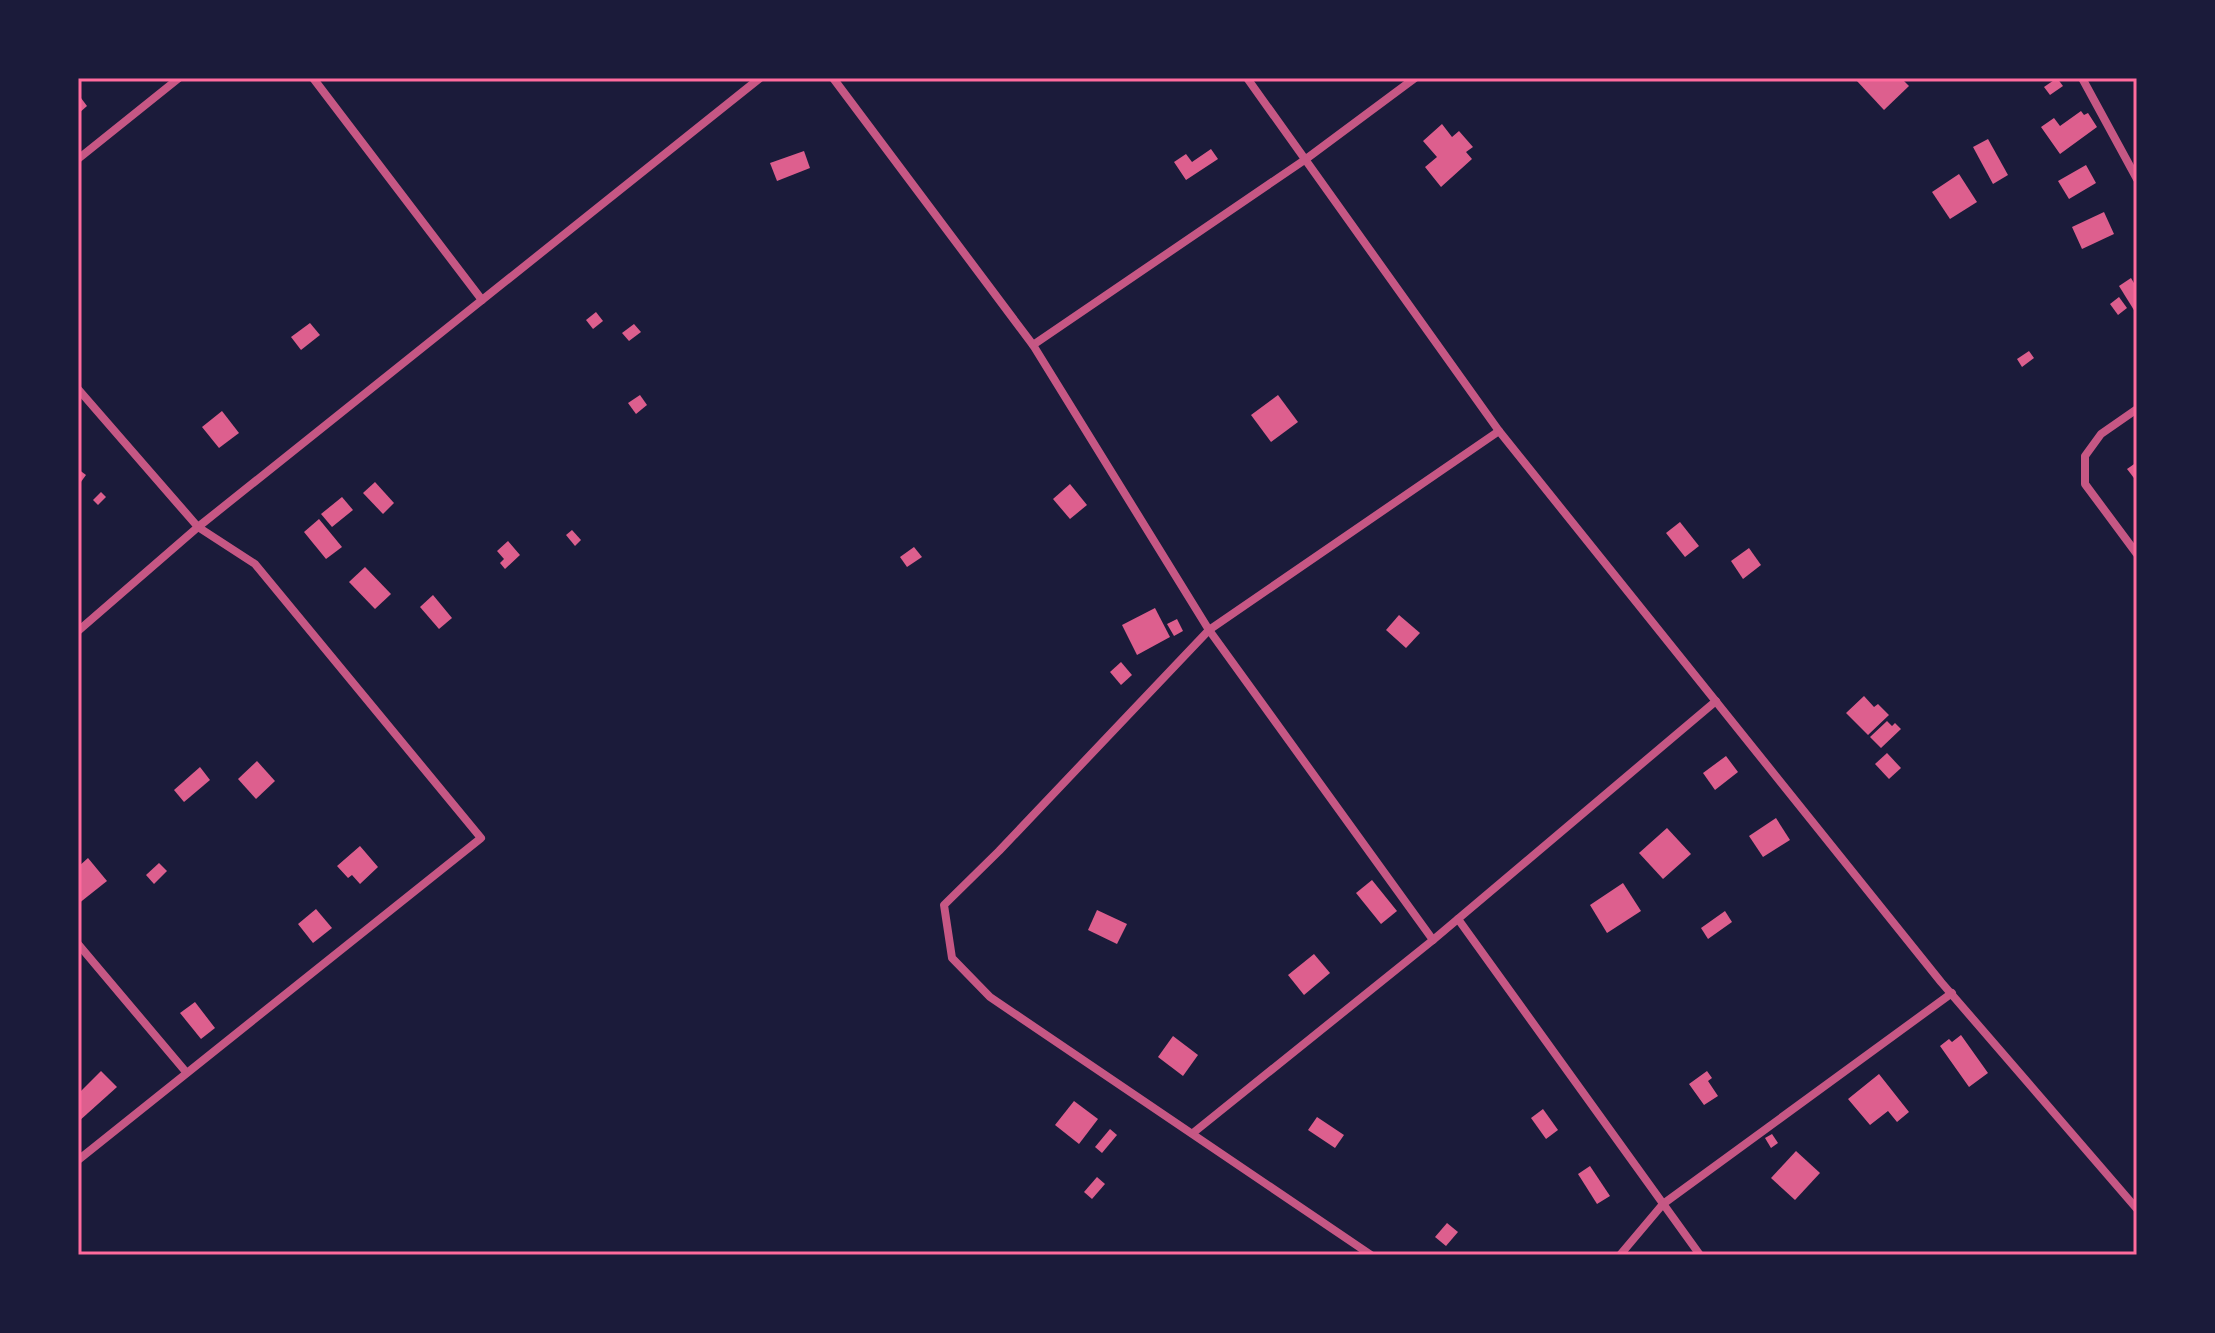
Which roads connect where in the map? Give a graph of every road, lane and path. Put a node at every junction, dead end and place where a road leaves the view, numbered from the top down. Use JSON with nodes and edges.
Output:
{"nodes":[{"id":1,"x":179,"y":78,"type":"edge"},
{"id":2,"x":313,"y":78,"type":"edge"},
{"id":3,"x":760,"y":78,"type":"edge"},
{"id":4,"x":833,"y":78,"type":"edge"},
{"id":5,"x":1247,"y":78,"type":"edge"},
{"id":6,"x":1415,"y":78,"type":"edge"},
{"id":7,"x":2082,"y":78,"type":"edge"},
{"id":8,"x":78,"y":159,"type":"edge"},
{"id":9,"x":1306,"y":159,"type":"junction"},
{"id":10,"x":2137,"y":179,"type":"edge"},
{"id":11,"x":482,"y":300,"type":"junction"},
{"id":12,"x":1033,"y":345,"type":"junction"},
{"id":13,"x":78,"y":389,"type":"edge"},
{"id":14,"x":2137,"y":409,"type":"edge"},
{"id":15,"x":1499,"y":431,"type":"junction"},
{"id":16,"x":198,"y":527,"type":"junction"},
{"id":17,"x":2137,"y":554,"type":"edge"},
{"id":18,"x":1209,"y":630,"type":"junction"},
{"id":19,"x":78,"y":631,"type":"edge"},
{"id":20,"x":1716,"y":701,"type":"junction"},
{"id":21,"x":1458,"y":919,"type":"junction"},
{"id":22,"x":1433,"y":940,"type":"junction"},
{"id":23,"x":78,"y":944,"type":"edge"},
{"id":24,"x":1952,"y":993,"type":"junction"},
{"id":25,"x":186,"y":1072,"type":"junction"},
{"id":26,"x":1193,"y":1133,"type":"junction"},
{"id":27,"x":78,"y":1160,"type":"edge"},
{"id":28,"x":1663,"y":1204,"type":"junction"},
{"id":29,"x":2137,"y":1209,"type":"edge"},
{"id":30,"x":1371,"y":1255,"type":"edge"},
{"id":31,"x":1620,"y":1255,"type":"edge"},
{"id":32,"x":1700,"y":1255,"type":"edge"}],
"edges":[{"from":1,"to":8,"type":"street"},
{"from":2,"to":11,"type":"street"},
{"from":3,"to":11,"type":"street"},
{"from":4,"to":12,"type":"street"},
{"from":5,"to":9,"type":"street"},
{"from":6,"to":9,"type":"street"},
{"from":7,"to":10,"type":"street"},
{"from":9,"to":12,"type":"street"},
{"from":9,"to":15,"type":"street"},
{"from":11,"to":16,"type":"street"},
{"from":12,"to":18,"type":"street"},
{"from":13,"to":16,"type":"street"},
{"from":14,"to":17,"type":"street"},
{"from":15,"to":18,"type":"street"},
{"from":15,"to":20,"type":"street"},
{"from":16,"to":19,"type":"street"},
{"from":16,"to":25,"type":"street"},
{"from":18,"to":22,"type":"street"},
{"from":18,"to":26,"type":"street"},
{"from":20,"to":21,"type":"street"},
{"from":20,"to":24,"type":"street"},
{"from":21,"to":22,"type":"street"},
{"from":21,"to":28,"type":"street"},
{"from":22,"to":26,"type":"street"},
{"from":23,"to":25,"type":"street"},
{"from":24,"to":28,"type":"street"},
{"from":24,"to":29,"type":"street"},
{"from":25,"to":27,"type":"street"},
{"from":26,"to":30,"type":"street"},
{"from":28,"to":31,"type":"street"},
{"from":28,"to":32,"type":"street"}]}
